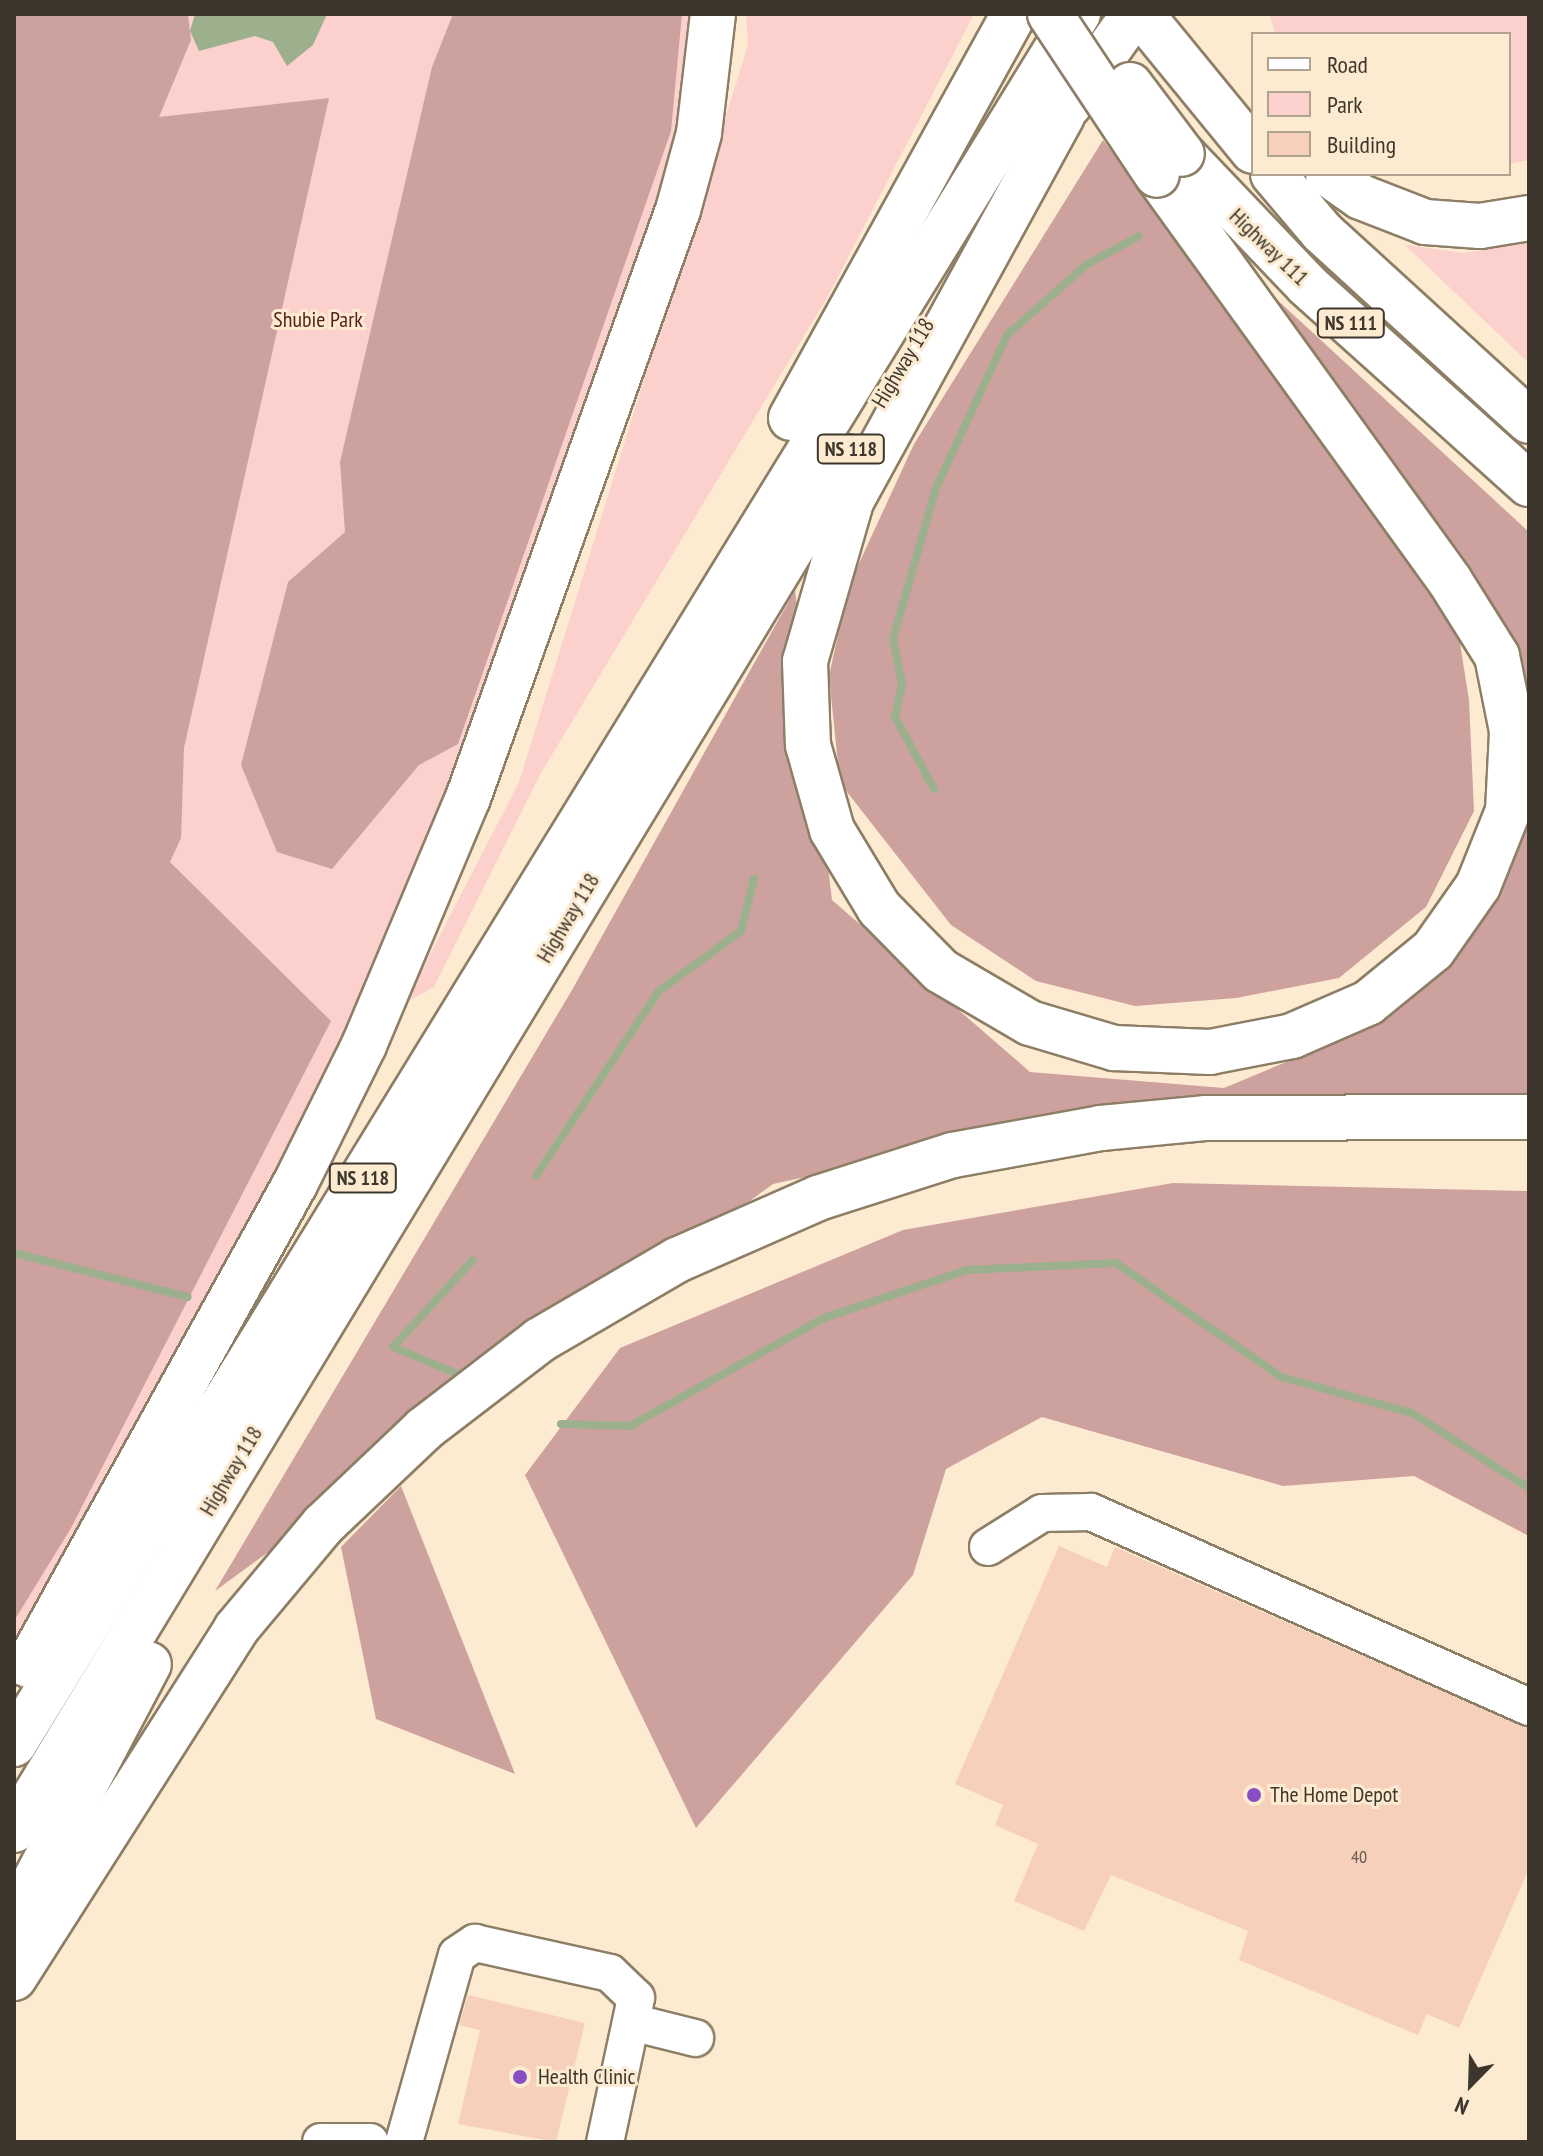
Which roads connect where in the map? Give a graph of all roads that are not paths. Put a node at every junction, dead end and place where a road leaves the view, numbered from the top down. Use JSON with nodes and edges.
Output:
{"nodes":[{"id":1,"x":713,"y":14,"type":"edge"},
{"id":2,"x":1014,"y":14,"type":"edge"},
{"id":3,"x":1050,"y":14,"type":"edge"},
{"id":4,"x":1076,"y":14,"type":"edge"},
{"id":5,"x":1134,"y":14,"type":"edge"},
{"id":6,"x":1141,"y":14,"type":"edge"},
{"id":7,"x":1172,"y":14,"type":"edge"},
{"id":8,"x":1231,"y":99,"type":"edge"},
{"id":9,"x":1062,"y":116,"type":"junction"},
{"id":10,"x":1251,"y":146,"type":"edge"},
{"id":11,"x":1170,"y":164,"type":"junction"},
{"id":12,"x":1275,"y":176,"type":"edge"},
{"id":13,"x":1331,"y":176,"type":"edge"},
{"id":14,"x":1529,"y":218,"type":"edge"},
{"id":15,"x":1529,"y":421,"type":"edge"},
{"id":16,"x":1529,"y":484,"type":"edge"},
{"id":17,"x":708,"y":611,"type":"junction"},
{"id":18,"x":647,"y":787,"type":"junction"},
{"id":19,"x":1529,"y":1117,"type":"edge"},
{"id":20,"x":988,"y":1547,"type":"dead end"},
{"id":21,"x":14,"y":1689,"type":"edge"},
{"id":22,"x":1529,"y":1707,"type":"edge"},
{"id":23,"x":14,"y":1744,"type":"edge"},
{"id":24,"x":14,"y":1830,"type":"edge"},
{"id":25,"x":14,"y":1920,"type":"edge"},
{"id":26,"x":14,"y":1978,"type":"edge"},
{"id":27,"x":635,"y":2023,"type":"junction"},
{"id":28,"x":695,"y":2038,"type":"dead end"},
{"id":29,"x":404,"y":2142,"type":"edge"},
{"id":30,"x":605,"y":2142,"type":"edge"}],
"edges":[{"from":1,"to":21,"type":"highway"},
{"from":2,"to":17,"type":"highway"},
{"from":3,"to":11,"type":"highway","bridge":true},
{"from":4,"to":11,"type":"highway","name":"Highway 111","number":"NS 111","bridge":true},
{"from":4,"to":17,"type":"highway","name":"Highway 118","number":"NS 118"},
{"from":5,"to":9,"type":"highway","name":"Highway 118","number":"NS 118"},
{"from":6,"to":8,"type":"highway"},
{"from":7,"to":8,"type":"highway"},
{"from":8,"to":10,"type":"highway"},
{"from":9,"to":11,"type":"highway"},
{"from":9,"to":18,"type":"highway","name":"Highway 118","number":"NS 118"},
{"from":11,"to":16,"type":"highway","name":"Highway 111","number":"NS 111"},
{"from":12,"to":15,"type":"highway","number":"NS 111"},
{"from":13,"to":14,"type":"highway"},
{"from":17,"to":23,"type":"highway","name":"Highway 118","number":"NS 118"},
{"from":18,"to":24,"type":"highway","name":"Highway 118","number":"NS 118"},
{"from":18,"to":25,"type":"highway"},
{"from":19,"to":26,"type":"highway"},
{"from":20,"to":22,"type":"lane"},
{"from":27,"to":28,"type":"lane"},
{"from":27,"to":29,"type":"lane"},
{"from":27,"to":30,"type":"lane"}]}
